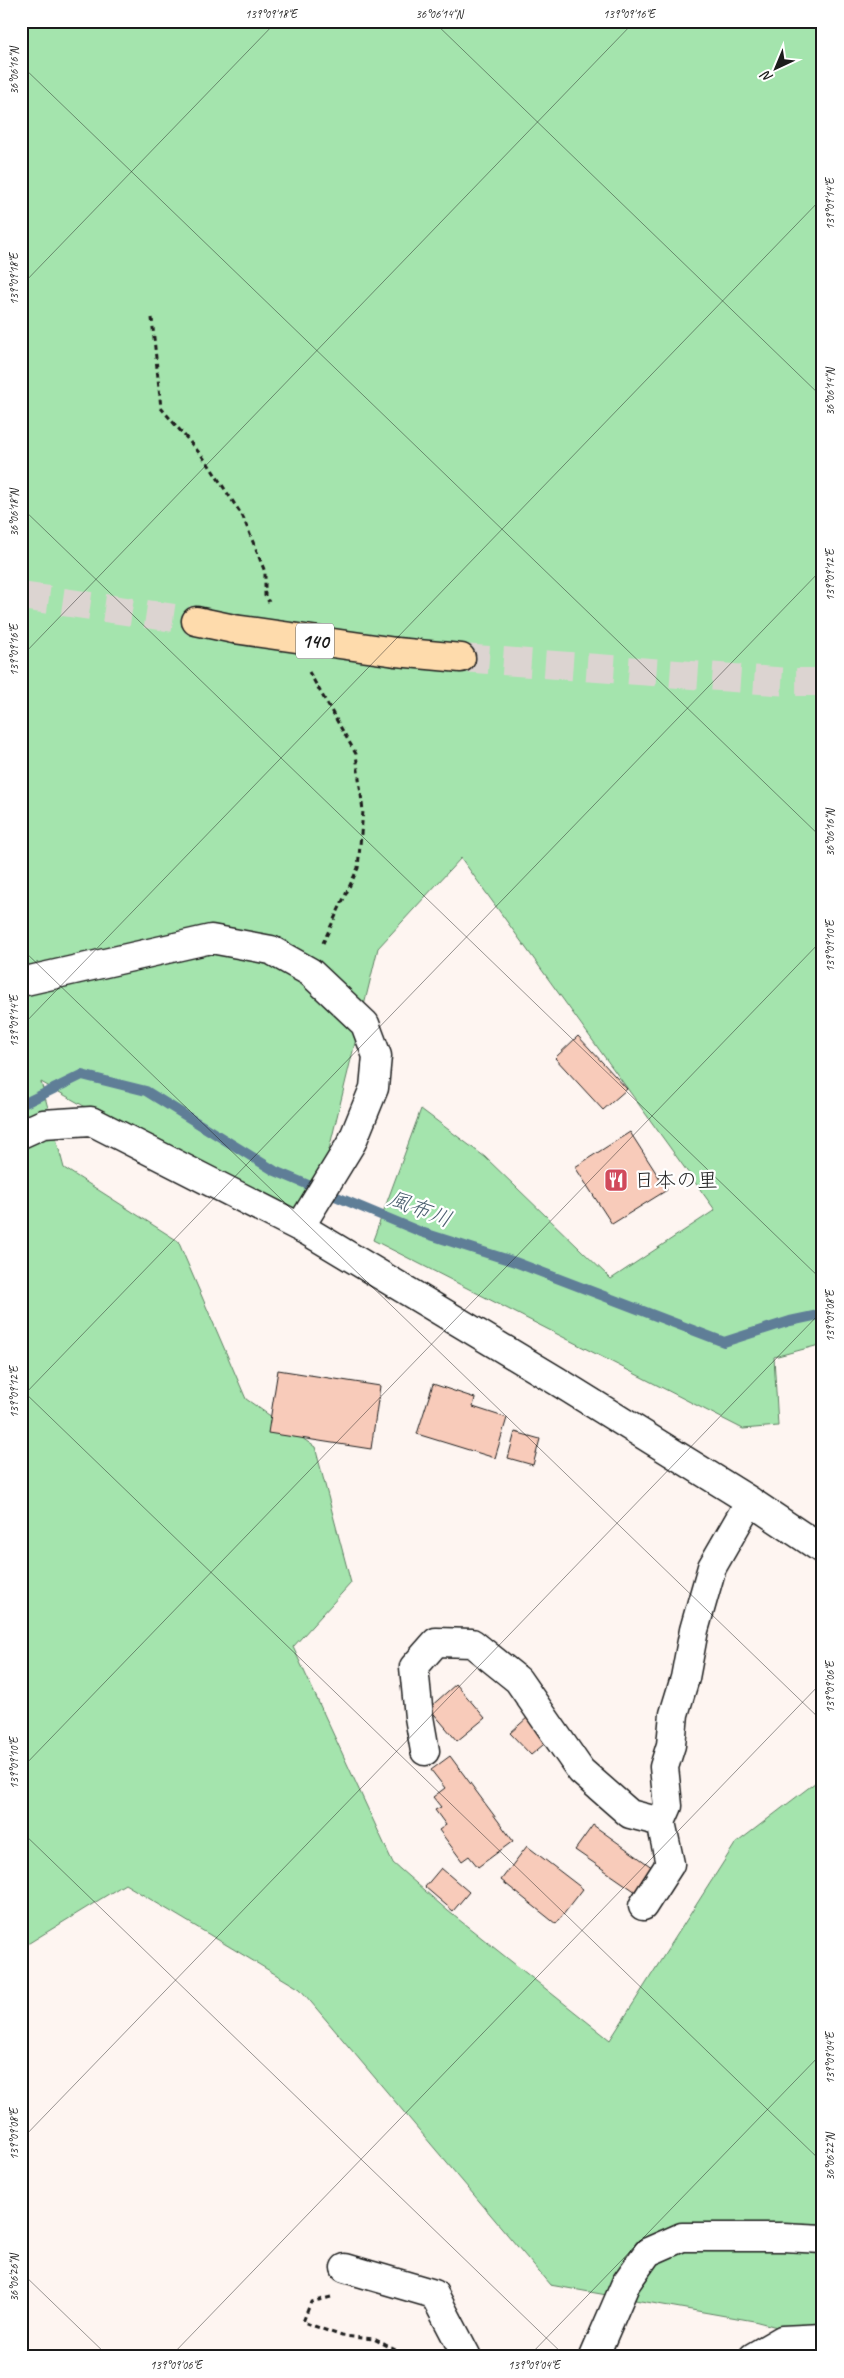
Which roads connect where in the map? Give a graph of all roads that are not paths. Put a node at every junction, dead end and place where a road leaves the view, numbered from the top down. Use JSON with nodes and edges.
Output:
{"nodes":[{"id":1,"x":196,"y":621,"type":"tunnel mouth"},
{"id":2,"x":461,"y":658,"type":"tunnel mouth"},
{"id":3,"x":21,"y":982,"type":"edge"},
{"id":4,"x":21,"y":1134,"type":"edge"},
{"id":5,"x":300,"y":1227,"type":"junction"},
{"id":6,"x":750,"y":1501,"type":"junction"},
{"id":7,"x":823,"y":1550,"type":"edge"},
{"id":8,"x":426,"y":1751,"type":"dead end"},
{"id":9,"x":662,"y":1822,"type":"junction"},
{"id":10,"x":643,"y":1906,"type":"dead end"},
{"id":11,"x":823,"y":2239,"type":"edge"},
{"id":12,"x":345,"y":2268,"type":"dead end"},
{"id":13,"x":823,"y":2338,"type":"edge"},
{"id":14,"x":468,"y":2357,"type":"edge"},
{"id":15,"x":594,"y":2357,"type":"edge"},
{"id":16,"x":752,"y":2357,"type":"edge"}],
"edges":[{"from":1,"to":2,"type":"highway","number":"140","bridge":true},
{"from":3,"to":5,"type":"street"},
{"from":4,"to":5,"type":"street"},
{"from":5,"to":6,"type":"street"},
{"from":6,"to":7,"type":"street"},
{"from":6,"to":9,"type":"street"},
{"from":8,"to":9,"type":"street"},
{"from":9,"to":10,"type":"street"},
{"from":11,"to":15,"type":"street"},
{"from":12,"to":14,"type":"street"},
{"from":13,"to":16,"type":"street"}]}
